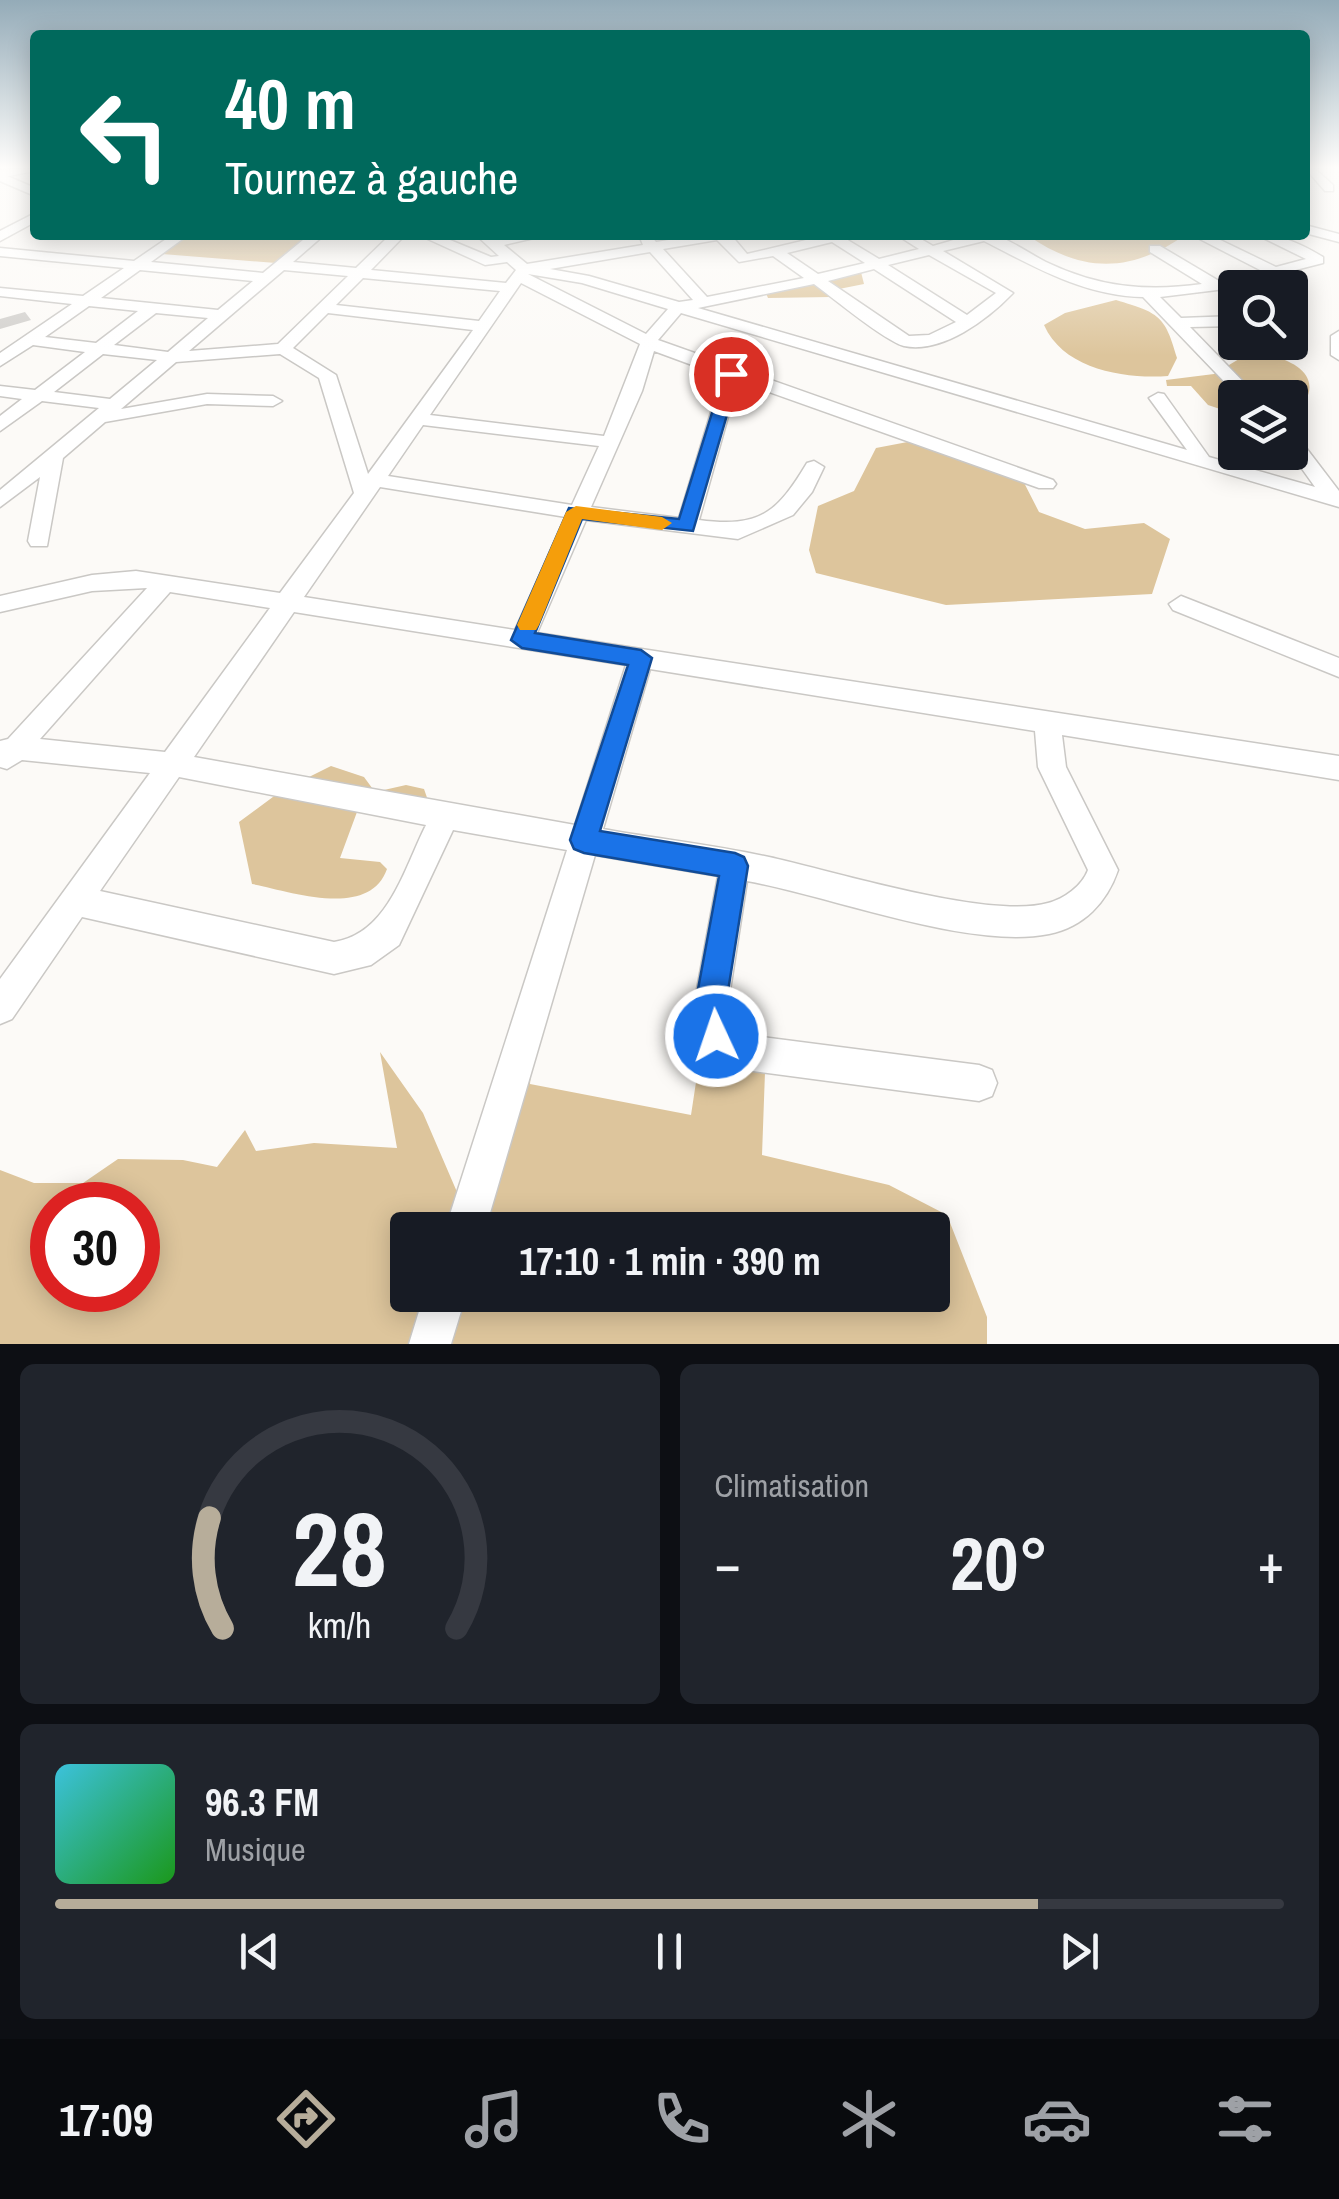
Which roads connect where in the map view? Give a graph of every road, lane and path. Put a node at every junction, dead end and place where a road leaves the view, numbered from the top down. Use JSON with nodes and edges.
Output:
{"nodes":[{"id":1,"x":174,"y":240,"type":"edge"},
{"id":2,"x":312,"y":240,"type":"edge"},
{"id":3,"x":393,"y":240,"type":"edge"},
{"id":4,"x":438,"y":240,"type":"edge"},
{"id":5,"x":489,"y":240,"type":"edge"},
{"id":6,"x":727,"y":240,"type":"edge"},
{"id":7,"x":799,"y":240,"type":"edge"},
{"id":8,"x":844,"y":240,"type":"edge"},
{"id":9,"x":913,"y":240,"type":"edge"},
{"id":10,"x":971,"y":240,"type":"edge"},
{"id":11,"x":996,"y":240,"type":"edge"},
{"id":12,"x":1209,"y":240,"type":"edge"},
{"id":13,"x":1278,"y":240,"type":"edge"},
{"id":14,"x":648,"y":241,"type":"edge"},
{"id":15,"x":1155,"y":248,"type":"dead end"},
{"id":16,"x":930,"y":250,"type":"junction"},
{"id":17,"x":775,"y":251,"type":"junction"},
{"id":18,"x":0,"y":252,"type":"edge"},
{"id":19,"x":876,"y":264,"type":"junction"},
{"id":20,"x":137,"y":266,"type":"junction"},
{"id":21,"x":281,"y":266,"type":"junction"},
{"id":22,"x":1270,"y":270,"type":"edge"},
{"id":23,"x":1286,"y":270,"type":"edge"},
{"id":24,"x":361,"y":272,"type":"junction"},
{"id":25,"x":744,"y":272,"type":"dead end"},
{"id":26,"x":515,"y":273,"type":"junction"},
{"id":27,"x":266,"y":278,"type":"junction"},
{"id":28,"x":814,"y":280,"type":"junction"},
{"id":29,"x":1217,"y":286,"type":"joint"},
{"id":30,"x":1146,"y":291,"type":"junction"},
{"id":31,"x":0,"y":292,"type":"edge"},
{"id":32,"x":755,"y":292,"type":"junction"},
{"id":33,"x":86,"y":301,"type":"junction"},
{"id":34,"x":704,"y":303,"type":"junction"},
{"id":35,"x":678,"y":307,"type":"junction"},
{"id":36,"x":152,"y":308,"type":"junction"},
{"id":37,"x":324,"y":308,"type":"junction"},
{"id":38,"x":222,"y":315,"type":"junction"},
{"id":39,"x":966,"y":320,"type":"junction"},
{"id":40,"x":1218,"y":322,"type":"edge"},
{"id":41,"x":1181,"y":324,"type":"junction"},
{"id":42,"x":483,"y":326,"type":"junction"},
{"id":43,"x":1339,"y":336,"type":"edge"},
{"id":44,"x":30,"y":340,"type":"junction"},
{"id":45,"x":649,"y":341,"type":"junction"},
{"id":46,"x":100,"y":349,"type":"junction"},
{"id":47,"x":283,"y":349,"type":"junction"},
{"id":48,"x":1339,"y":355,"type":"edge"},
{"id":49,"x":172,"y":357,"type":"junction"},
{"id":50,"x":0,"y":361,"type":"edge"},
{"id":51,"x":731,"y":374,"type":"junction"},
{"id":52,"x":1233,"y":380,"type":"edge"},
{"id":53,"x":0,"y":390,"type":"edge"},
{"id":54,"x":39,"y":395,"type":"junction"},
{"id":55,"x":1158,"y":398,"type":"dead end"},
{"id":56,"x":273,"y":402,"type":"dead end"},
{"id":57,"x":115,"y":404,"type":"junction"},
{"id":58,"x":100,"y":418,"type":"junction"},
{"id":59,"x":417,"y":419,"type":"junction"},
{"id":60,"x":0,"y":426,"type":"edge"},
{"id":61,"x":610,"y":442,"type":"junction"},
{"id":62,"x":54,"y":456,"type":"junction"},
{"id":63,"x":1202,"y":461,"type":"junction"},
{"id":64,"x":1308,"y":463,"type":"edge"},
{"id":65,"x":814,"y":467,"type":"dead end"},
{"id":66,"x":1046,"y":484,"type":"dead end"},
{"id":67,"x":369,"y":487,"type":"junction"},
{"id":68,"x":1337,"y":501,"type":"edge"},
{"id":69,"x":0,"y":502,"type":"edge"},
{"id":70,"x":576,"y":512,"type":"junction"},
{"id":71,"x":686,"y":526,"type":"junction"},
{"id":72,"x":39,"y":541,"type":"dead end"},
{"id":73,"x":164,"y":584,"type":"junction"},
{"id":74,"x":287,"y":603,"type":"junction"},
{"id":75,"x":0,"y":604,"type":"edge"},
{"id":76,"x":1181,"y":604,"type":"dead end"},
{"id":77,"x":522,"y":640,"type":"junction"},
{"id":78,"x":641,"y":658,"type":"junction"},
{"id":79,"x":1339,"y":668,"type":"edge"},
{"id":80,"x":1047,"y":722,"type":"junction"},
{"id":81,"x":5,"y":755,"type":"edge"},
{"id":82,"x":172,"y":764,"type":"junction"},
{"id":83,"x":1330,"y":766,"type":"edge"},
{"id":84,"x":1339,"y":788,"type":"edge"},
{"id":85,"x":445,"y":816,"type":"junction"},
{"id":86,"x":584,"y":840,"type":"junction"},
{"id":87,"x":735,"y":866,"type":"junction"},
{"id":88,"x":76,"y":901,"type":"junction"},
{"id":89,"x":0,"y":1007,"type":"edge"},
{"id":90,"x":979,"y":1083,"type":"dead end"},
{"id":91,"x":470,"y":1212,"type":"edge"},
{"id":92,"x":440,"y":1312,"type":"edge"},
{"id":93,"x":430,"y":1344,"type":"edge"}],
"edges":[{"from":1,"to":20,"type":"street"},
{"from":2,"to":21,"type":"street"},
{"from":3,"to":24,"type":"street"},
{"from":4,"to":26,"type":"street"},
{"from":5,"to":26,"type":"street"},
{"from":6,"to":17,"type":"street"},
{"from":7,"to":17,"type":"street"},
{"from":8,"to":19,"type":"street"},
{"from":9,"to":16,"type":"street"},
{"from":10,"to":16,"type":"street"},
{"from":11,"to":30,"type":"street"},
{"from":12,"to":22,"type":"street"},
{"from":13,"to":23,"type":"street"},
{"from":14,"to":26,"type":"street"},
{"from":14,"to":34,"type":"street"},
{"from":15,"to":29,"type":"street"},
{"from":16,"to":19,"type":"street"},
{"from":16,"to":39,"type":"street"},
{"from":17,"to":28,"type":"street"},
{"from":18,"to":20,"type":"street"},
{"from":19,"to":28,"type":"street"},
{"from":19,"to":39,"type":"street"},
{"from":20,"to":27,"type":"street"},
{"from":20,"to":33,"type":"street"},
{"from":21,"to":24,"type":"street"},
{"from":21,"to":27,"type":"street"},
{"from":24,"to":26,"type":"street"},
{"from":24,"to":37,"type":"street"},
{"from":25,"to":32,"type":"street"},
{"from":26,"to":35,"type":"street"},
{"from":26,"to":42,"type":"street"},
{"from":26,"to":45,"type":"street"},
{"from":27,"to":38,"type":"street"},
{"from":28,"to":32,"type":"street"},
{"from":28,"to":39,"type":"street"},
{"from":29,"to":30,"type":"street"},
{"from":30,"to":41,"type":"street"},
{"from":31,"to":33,"type":"street"},
{"from":32,"to":34,"type":"street"},
{"from":33,"to":36,"type":"street"},
{"from":33,"to":44,"type":"street"},
{"from":34,"to":35,"type":"street"},
{"from":35,"to":45,"type":"street"},
{"from":35,"to":63,"type":"street"},
{"from":36,"to":38,"type":"street"},
{"from":36,"to":46,"type":"street"},
{"from":37,"to":42,"type":"street"},
{"from":37,"to":47,"type":"street"},
{"from":38,"to":49,"type":"street"},
{"from":40,"to":41,"type":"street"},
{"from":41,"to":52,"type":"street"},
{"from":42,"to":59,"type":"street"},
{"from":43,"to":48,"type":"street"},
{"from":44,"to":46,"type":"street"},
{"from":44,"to":50,"type":"street"},
{"from":45,"to":51,"type":"street"},
{"from":45,"to":61,"type":"street"},
{"from":46,"to":49,"type":"street"},
{"from":46,"to":54,"type":"street"},
{"from":47,"to":49,"type":"street"},
{"from":47,"to":67,"type":"street"},
{"from":49,"to":57,"type":"street"},
{"from":51,"to":66,"type":"street"},
{"from":51,"to":71,"type":"street"},
{"from":53,"to":54,"type":"street"},
{"from":54,"to":57,"type":"street"},
{"from":54,"to":60,"type":"street"},
{"from":55,"to":63,"type":"street"},
{"from":56,"to":58,"type":"street"},
{"from":57,"to":58,"type":"street"},
{"from":58,"to":62,"type":"street"},
{"from":59,"to":61,"type":"street"},
{"from":59,"to":67,"type":"street"},
{"from":61,"to":70,"type":"street"},
{"from":62,"to":69,"type":"street"},
{"from":62,"to":72,"type":"street"},
{"from":63,"to":68,"type":"street"},
{"from":64,"to":68,"type":"street"},
{"from":65,"to":71,"type":"street"},
{"from":67,"to":70,"type":"street"},
{"from":67,"to":74,"type":"street"},
{"from":70,"to":71,"type":"street"},
{"from":70,"to":77,"type":"street"},
{"from":73,"to":74,"type":"street"},
{"from":73,"to":75,"type":"street"},
{"from":73,"to":81,"type":"street"},
{"from":74,"to":77,"type":"street"},
{"from":74,"to":82,"type":"street"},
{"from":76,"to":79,"type":"street"},
{"from":77,"to":78,"type":"street"},
{"from":78,"to":80,"type":"street"},
{"from":78,"to":86,"type":"street"},
{"from":80,"to":83,"type":"street"},
{"from":80,"to":87,"type":"street"},
{"from":81,"to":82,"type":"street"},
{"from":82,"to":85,"type":"street"},
{"from":82,"to":88,"type":"street"},
{"from":83,"to":84,"type":"street"},
{"from":85,"to":86,"type":"street"},
{"from":85,"to":88,"type":"street"},
{"from":86,"to":87,"type":"street"},
{"from":86,"to":91,"type":"street"},
{"from":87,"to":90,"type":"street"},
{"from":88,"to":89,"type":"street"},
{"from":92,"to":93,"type":"street"}]}
